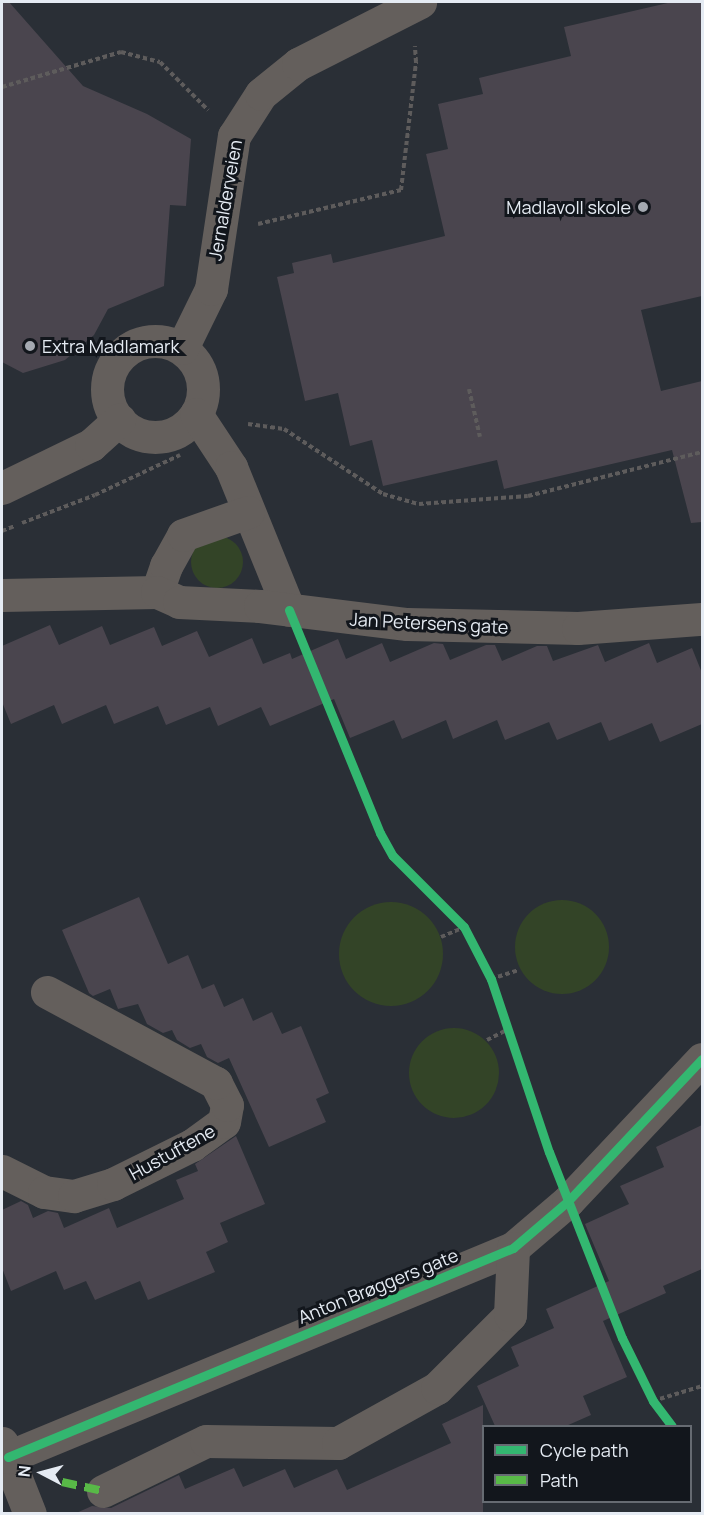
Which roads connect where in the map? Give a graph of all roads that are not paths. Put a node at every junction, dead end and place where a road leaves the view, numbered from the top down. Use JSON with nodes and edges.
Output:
{"nodes":[{"id":1,"x":420,"y":2,"type":"edge"},
{"id":2,"x":182,"y":348,"type":"junction"},
{"id":3,"x":196,"y":414,"type":"junction"},
{"id":4,"x":119,"y":420,"type":"junction"},
{"id":5,"x":2,"y":488,"type":"edge"},
{"id":6,"x":249,"y":512,"type":"junction"},
{"id":7,"x":158,"y":592,"type":"junction"},
{"id":8,"x":2,"y":595,"type":"edge"},
{"id":9,"x":289,"y":610,"type":"junction"},
{"id":10,"x":702,"y":619,"type":"edge"},
{"id":11,"x":47,"y":992,"type":"dead end"},
{"id":12,"x":702,"y":1059,"type":"edge"},
{"id":13,"x":2,"y":1171,"type":"edge"},
{"id":14,"x":513,"y":1248,"type":"junction"},
{"id":15,"x":5,"y":1450,"type":"edge"},
{"id":16,"x":103,"y":1491,"type":"dead end"},
{"id":17,"x":30,"y":1514,"type":"edge"}],
"edges":[{"from":1,"to":2,"type":"street","name":"Jernalderveien"},
{"from":2,"to":3,"type":"street"},
{"from":2,"to":4,"type":"street"},
{"from":3,"to":4,"type":"street"},
{"from":3,"to":6,"type":"street"},
{"from":4,"to":5,"type":"street"},
{"from":6,"to":7,"type":"street"},
{"from":6,"to":9,"type":"street"},
{"from":7,"to":8,"type":"street","name":"Jan Petersens gate"},
{"from":7,"to":9,"type":"street","name":"Jan Petersens gate"},
{"from":9,"to":10,"type":"street","name":"Jan Petersens gate"},
{"from":11,"to":13,"type":"street","name":"Hustuftene"},
{"from":12,"to":14,"type":"street","name":"Anton Brøggers gate"},
{"from":14,"to":15,"type":"street","name":"Anton Brøggers gate"},
{"from":14,"to":16,"type":"street"},
{"from":15,"to":17,"type":"street"}]}
